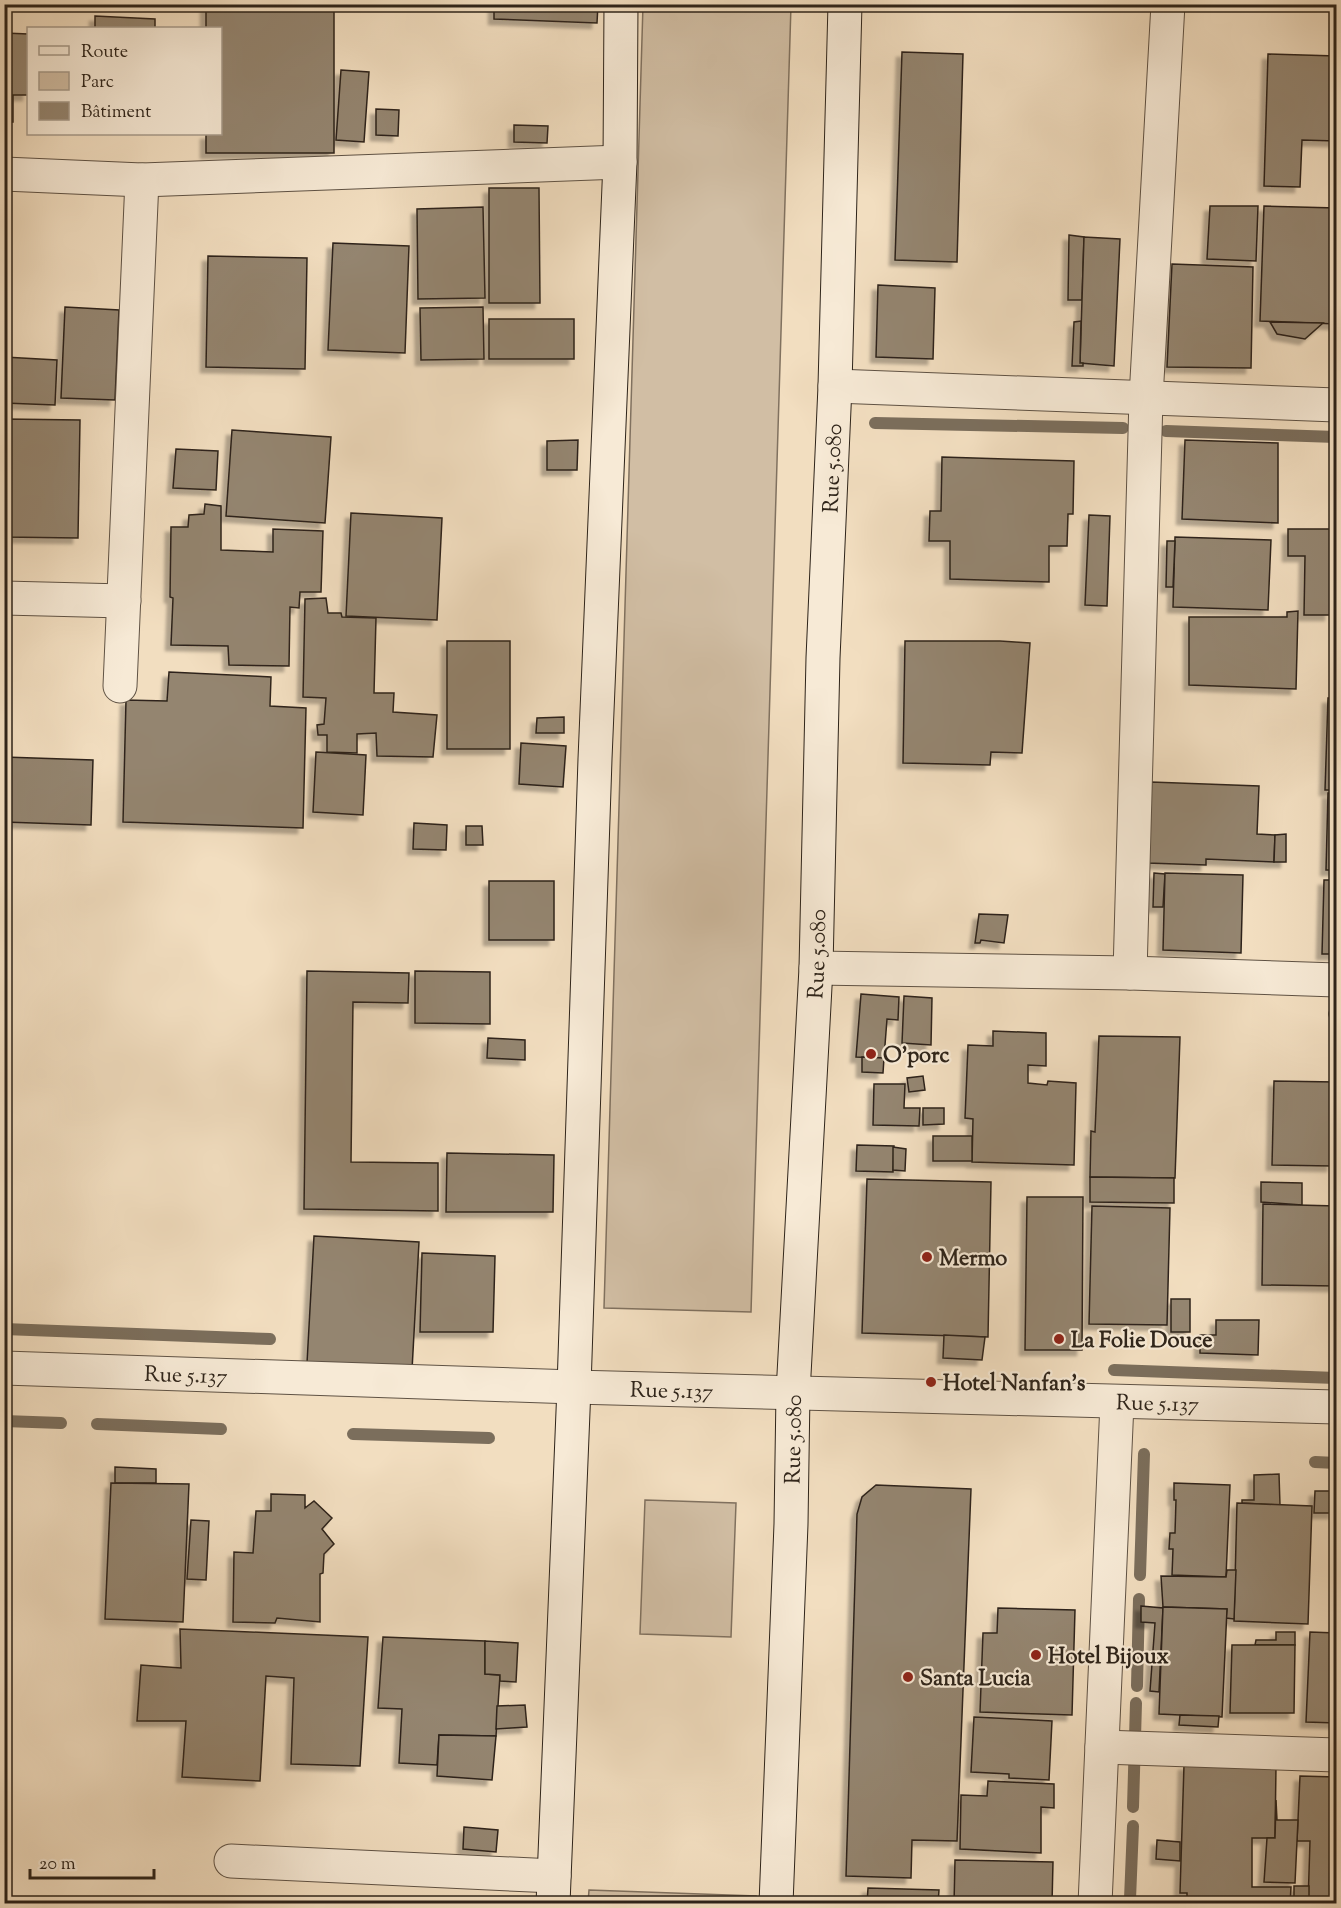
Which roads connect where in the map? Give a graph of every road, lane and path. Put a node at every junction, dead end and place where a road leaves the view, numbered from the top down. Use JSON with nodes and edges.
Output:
{"nodes":[{"id":1,"x":621,"y":4,"type":"edge"},
{"id":2,"x":845,"y":4,"type":"edge"},
{"id":3,"x":1168,"y":4,"type":"edge"},
{"id":4,"x":620,"y":162,"type":"junction"},
{"id":5,"x":4,"y":174,"type":"edge"},
{"id":6,"x":142,"y":180,"type":"junction"},
{"id":7,"x":835,"y":386,"type":"junction"},
{"id":8,"x":1146,"y":398,"type":"junction"},
{"id":9,"x":1336,"y":405,"type":"edge"},
{"id":10,"x":4,"y":598,"type":"edge"},
{"id":11,"x":124,"y":601,"type":"junction"},
{"id":12,"x":120,"y":686,"type":"dead end"},
{"id":13,"x":816,"y":968,"type":"junction"},
{"id":14,"x":1130,"y":973,"type":"junction"},
{"id":15,"x":1336,"y":980,"type":"edge"},
{"id":16,"x":4,"y":1368,"type":"edge"},
{"id":17,"x":574,"y":1387,"type":"junction"},
{"id":18,"x":793,"y":1393,"type":"junction"},
{"id":19,"x":1117,"y":1403,"type":"junction"},
{"id":20,"x":1336,"y":1407,"type":"edge"},
{"id":21,"x":1102,"y":1747,"type":"junction"},
{"id":22,"x":1336,"y":1755,"type":"edge"},
{"id":23,"x":231,"y":1861,"type":"dead end"},
{"id":24,"x":553,"y":1890,"type":"edge"},
{"id":25,"x":776,"y":1904,"type":"edge"},
{"id":26,"x":1095,"y":1904,"type":"edge"}],
"edges":[{"from":1,"to":4,"type":"street"},
{"from":2,"to":7,"type":"street","name":"Rue 5.080"},
{"from":3,"to":8,"type":"street"},
{"from":4,"to":6,"type":"street"},
{"from":4,"to":17,"type":"street"},
{"from":5,"to":6,"type":"street"},
{"from":6,"to":11,"type":"street"},
{"from":7,"to":8,"type":"street"},
{"from":7,"to":13,"type":"street","name":"Rue 5.080"},
{"from":8,"to":9,"type":"street"},
{"from":8,"to":14,"type":"street"},
{"from":10,"to":11,"type":"street"},
{"from":11,"to":12,"type":"street"},
{"from":13,"to":14,"type":"street"},
{"from":13,"to":18,"type":"street","name":"Rue 5.080"},
{"from":14,"to":15,"type":"street"},
{"from":16,"to":17,"type":"street","name":"Rue 5.137"},
{"from":17,"to":18,"type":"street","name":"Rue 5.137"},
{"from":17,"to":24,"type":"street"},
{"from":18,"to":19,"type":"street","name":"Rue 5.137"},
{"from":18,"to":25,"type":"street","name":"Rue 5.080"},
{"from":19,"to":20,"type":"street","name":"Rue 5.137"},
{"from":19,"to":21,"type":"street"},
{"from":21,"to":22,"type":"street"},
{"from":21,"to":26,"type":"street"},
{"from":23,"to":24,"type":"street"}]}
